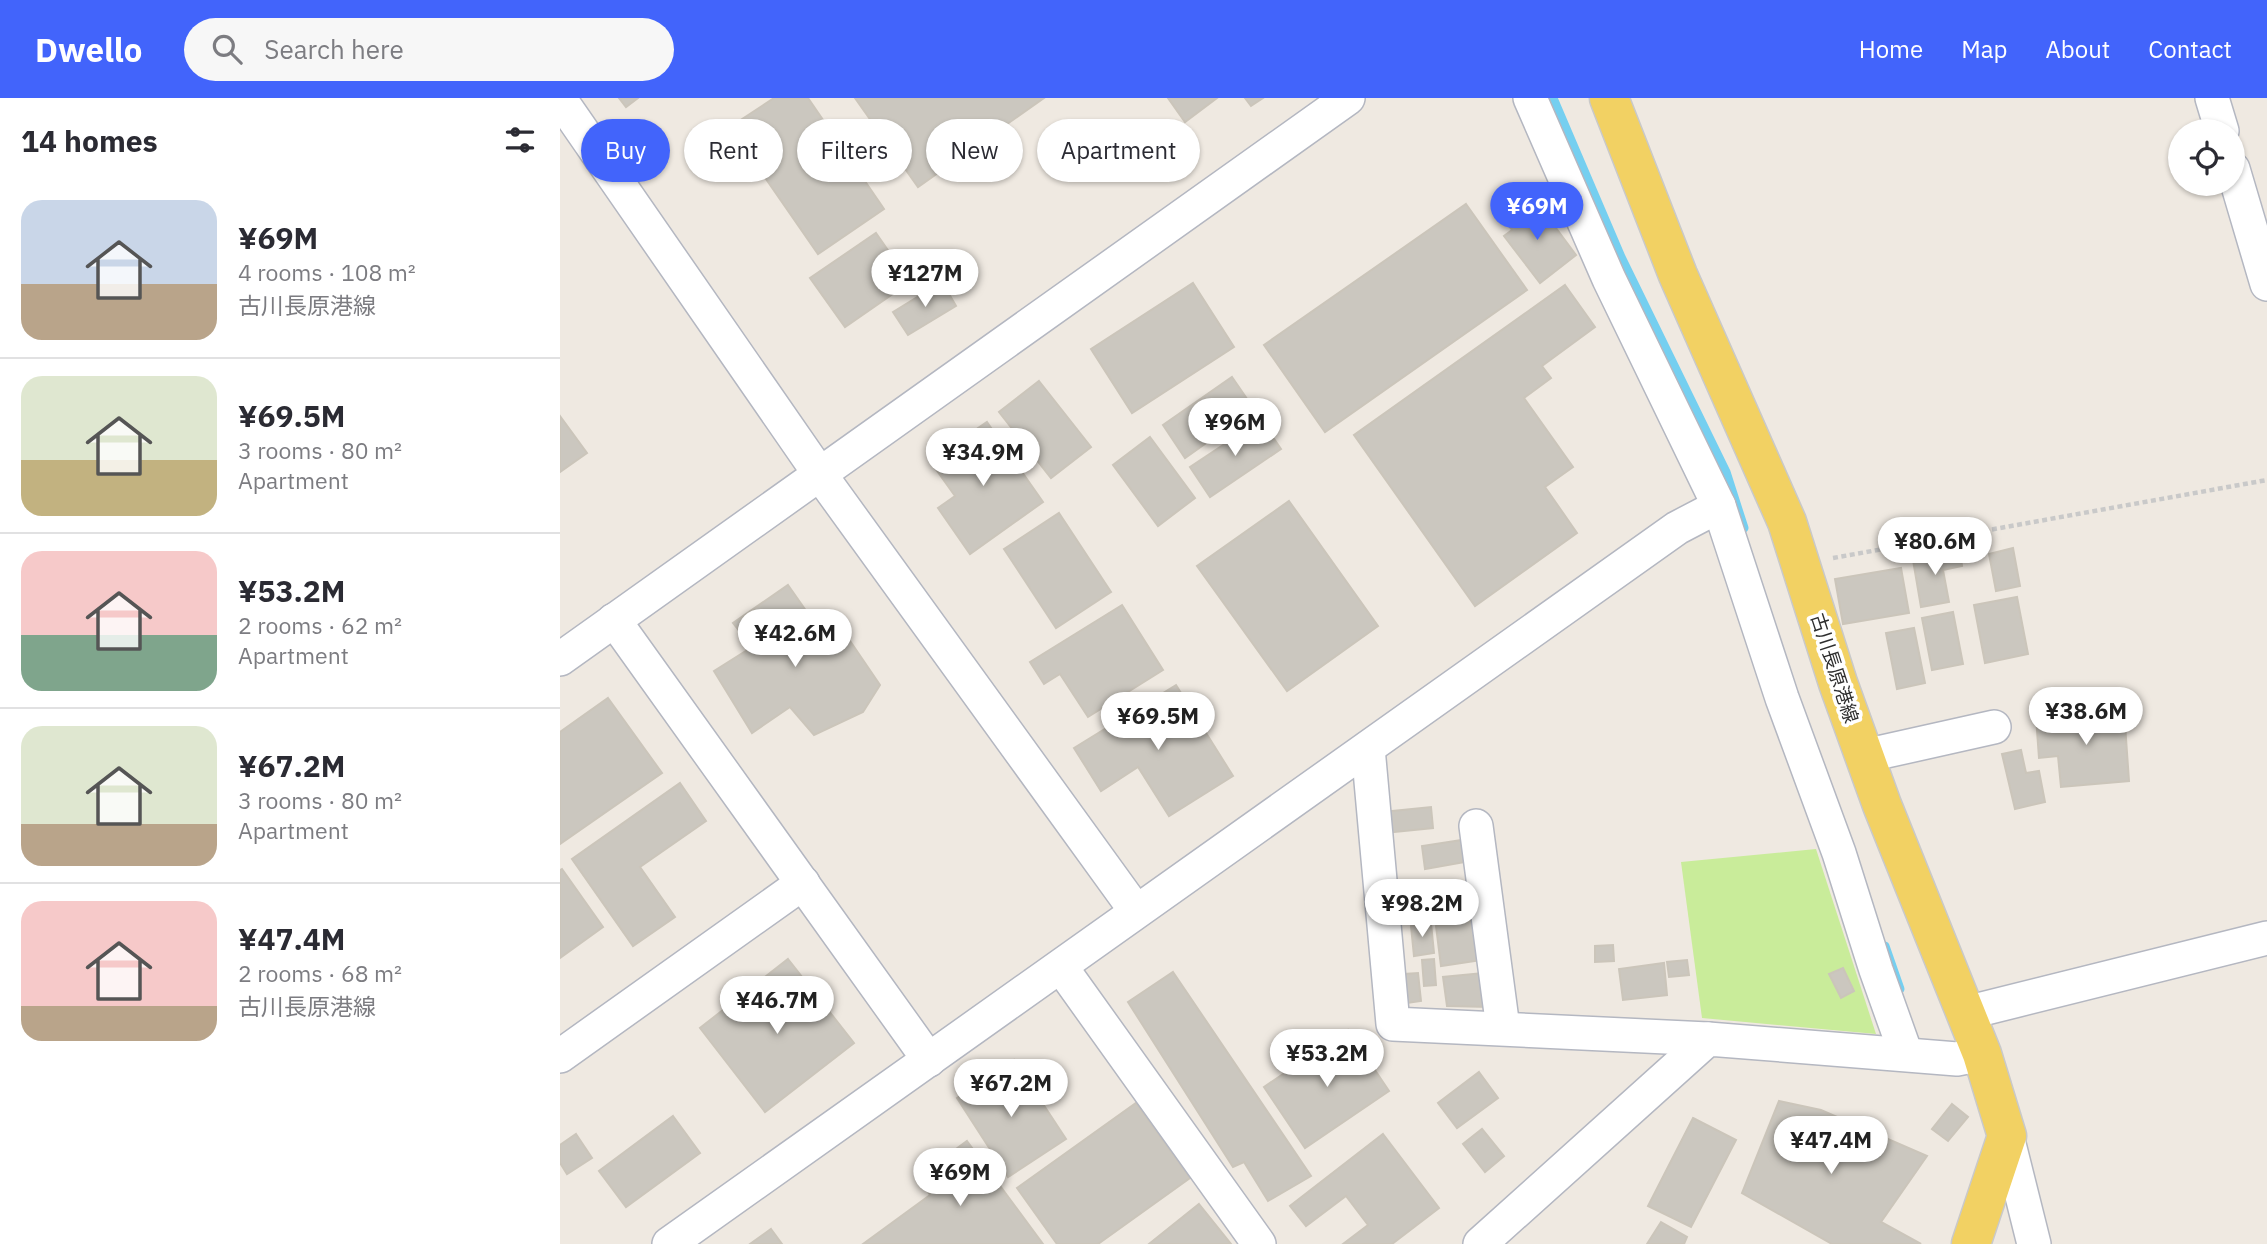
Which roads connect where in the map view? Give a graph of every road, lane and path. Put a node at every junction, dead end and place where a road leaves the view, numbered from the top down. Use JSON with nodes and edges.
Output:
{"nodes":[{"id":1,"x":1348,"y":98,"type":"edge"},
{"id":2,"x":1530,"y":98,"type":"edge"},
{"id":3,"x":1609,"y":98,"type":"edge"},
{"id":4,"x":2212,"y":98,"type":"edge"},
{"id":5,"x":560,"y":99,"type":"edge"},
{"id":6,"x":2218,"y":119,"type":"edge"},
{"id":7,"x":2241,"y":196,"type":"edge"},
{"id":8,"x":2267,"y":284,"type":"edge"},
{"id":9,"x":819,"y":473,"type":"junction"},
{"id":10,"x":2267,"y":480,"type":"edge"},
{"id":11,"x":1719,"y":506,"type":"junction"},
{"id":12,"x":1802,"y":564,"type":"junction"},
{"id":13,"x":614,"y":620,"type":"junction"},
{"id":14,"x":560,"y":659,"type":"edge"},
{"id":15,"x":1994,"y":727,"type":"dead end"},
{"id":16,"x":1368,"y":748,"type":"junction"},
{"id":17,"x":1864,"y":756,"type":"junction"},
{"id":18,"x":1476,"y":826,"type":"dead end"},
{"id":19,"x":803,"y":883,"type":"junction"},
{"id":20,"x":1136,"y":911,"type":"junction"},
{"id":21,"x":2267,"y":938,"type":"edge"},
{"id":22,"x":1061,"y":967,"type":"junction"},
{"id":23,"x":1966,"y":1013,"type":"junction"},
{"id":24,"x":1503,"y":1028,"type":"junction"},
{"id":25,"x":1708,"y":1039,"type":"junction"},
{"id":26,"x":1906,"y":1054,"type":"junction"},
{"id":27,"x":1982,"y":1054,"type":"junction"},
{"id":28,"x":560,"y":1056,"type":"edge"},
{"id":29,"x":929,"y":1060,"type":"junction"},
{"id":30,"x":2007,"y":1136,"type":"junction"},
{"id":31,"x":669,"y":1244,"type":"edge"},
{"id":32,"x":1259,"y":1244,"type":"edge"},
{"id":33,"x":1480,"y":1244,"type":"edge"},
{"id":34,"x":1971,"y":1244,"type":"edge"},
{"id":35,"x":2034,"y":1244,"type":"edge"}],
"edges":[{"from":1,"to":9,"type":"street"},
{"from":2,"to":11,"type":"street"},
{"from":3,"to":12,"type":"main road","name":"古川長原港線"},
{"from":4,"to":6,"type":"street"},
{"from":5,"to":9,"type":"street"},
{"from":7,"to":8,"type":"street"},
{"from":9,"to":13,"type":"street"},
{"from":9,"to":20,"type":"street"},
{"from":10,"to":12,"type":"path"},
{"from":11,"to":16,"type":"street"},
{"from":11,"to":26,"type":"street"},
{"from":12,"to":17,"type":"main road","name":"古川長原港線"},
{"from":13,"to":14,"type":"street"},
{"from":13,"to":19,"type":"street"},
{"from":15,"to":17,"type":"street"},
{"from":16,"to":20,"type":"street"},
{"from":16,"to":24,"type":"street"},
{"from":17,"to":23,"type":"main road","name":"古川長原港線"},
{"from":18,"to":24,"type":"street"},
{"from":19,"to":28,"type":"street"},
{"from":19,"to":29,"type":"street"},
{"from":20,"to":22,"type":"street"},
{"from":21,"to":23,"type":"street"},
{"from":22,"to":29,"type":"street"},
{"from":22,"to":32,"type":"street"},
{"from":23,"to":27,"type":"main road","name":"古川長原港線"},
{"from":24,"to":25,"type":"street"},
{"from":25,"to":26,"type":"street"},
{"from":25,"to":33,"type":"street"},
{"from":26,"to":27,"type":"street"},
{"from":27,"to":30,"type":"main road","name":"古川長原港線"},
{"from":29,"to":31,"type":"street"},
{"from":30,"to":34,"type":"main road"},
{"from":30,"to":35,"type":"street"}]}
